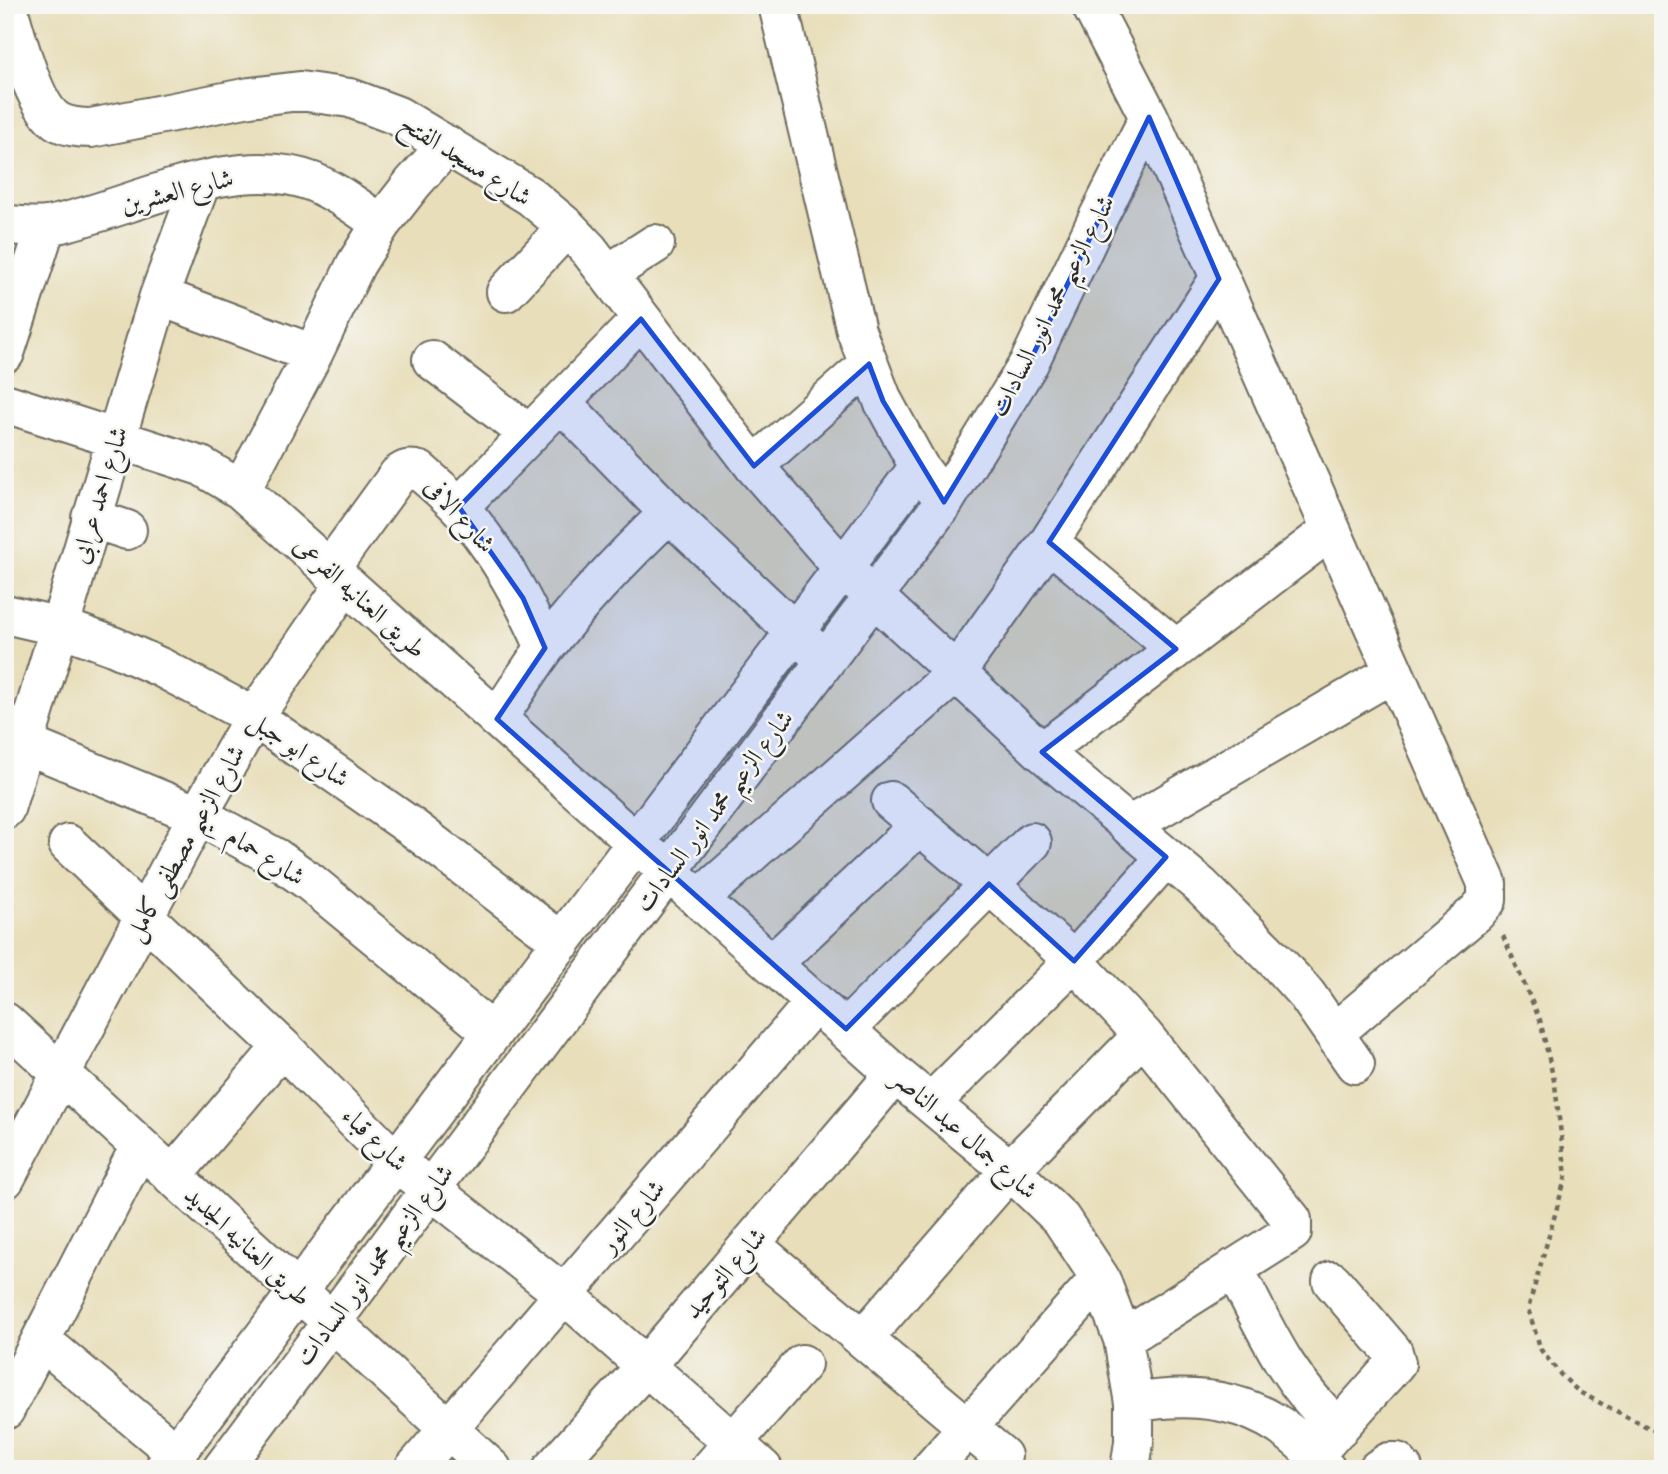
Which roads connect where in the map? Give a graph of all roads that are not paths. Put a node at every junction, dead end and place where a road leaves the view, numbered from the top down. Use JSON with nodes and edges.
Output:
{"nodes":[{"id":1,"x":6,"y":5,"type":"edge"},
{"id":2,"x":778,"y":5,"type":"edge"},
{"id":3,"x":1091,"y":5,"type":"edge"},
{"id":4,"x":1149,"y":117,"type":"junction"},
{"id":5,"x":447,"y":145,"type":"junction"},
{"id":6,"x":201,"y":182,"type":"junction"},
{"id":7,"x":381,"y":224,"type":"junction"},
{"id":8,"x":5,"y":225,"type":"edge"},
{"id":9,"x":46,"y":226,"type":"junction"},
{"id":10,"x":567,"y":228,"type":"junction"},
{"id":11,"x":656,"y":244,"type":"dead end"},
{"id":12,"x":608,"y":274,"type":"junction"},
{"id":13,"x":1219,"y":279,"type":"junction"},
{"id":14,"x":506,"y":292,"type":"dead end"},
{"id":15,"x":159,"y":296,"type":"junction"},
{"id":16,"x":641,"y":319,"type":"junction"},
{"id":17,"x":5,"y":353,"type":"edge"},
{"id":18,"x":313,"y":354,"type":"junction"},
{"id":19,"x":432,"y":360,"type":"dead end"},
{"id":20,"x":869,"y":364,"type":"junction"},
{"id":21,"x":561,"y":402,"type":"junction"},
{"id":22,"x":5,"y":403,"type":"edge"},
{"id":23,"x":529,"y":434,"type":"junction"},
{"id":24,"x":116,"y":438,"type":"junction"},
{"id":25,"x":754,"y":466,"type":"junction"},
{"id":26,"x":919,"y":467,"type":"junction"},
{"id":27,"x":241,"y":490,"type":"junction"},
{"id":28,"x":944,"y":502,"type":"junction"},
{"id":29,"x":459,"y":507,"type":"junction"},
{"id":30,"x":669,"y":513,"type":"junction"},
{"id":31,"x":91,"y":518,"type":"junction"},
{"id":32,"x":127,"y":530,"type":"dead end"},
{"id":33,"x":1331,"y":530,"type":"junction"},
{"id":34,"x":1049,"y":542,"type":"junction"},
{"id":35,"x":842,"y":567,"type":"junction"},
{"id":36,"x":337,"y":577,"type":"junction"},
{"id":37,"x":873,"y":597,"type":"junction"},
{"id":38,"x":5,"y":614,"type":"edge"},
{"id":39,"x":61,"y":627,"type":"junction"},
{"id":40,"x":795,"y":631,"type":"junction"},
{"id":41,"x":545,"y":648,"type":"junction"},
{"id":42,"x":1176,"y":649,"type":"junction"},
{"id":43,"x":825,"y":661,"type":"junction"},
{"id":44,"x":1394,"y":672,"type":"junction"},
{"id":45,"x":955,"y":674,"type":"junction"},
{"id":46,"x":254,"y":717,"type":"junction"},
{"id":47,"x":498,"y":719,"type":"junction"},
{"id":48,"x":15,"y":740,"type":"edge"},
{"id":49,"x":1042,"y":752,"type":"junction"},
{"id":50,"x":891,"y":801,"type":"dead end"},
{"id":51,"x":5,"y":809,"type":"edge"},
{"id":52,"x":198,"y":815,"type":"junction"},
{"id":53,"x":920,"y":825,"type":"junction"},
{"id":54,"x":1129,"y":826,"type":"junction"},
{"id":55,"x":638,"y":842,"type":"junction"},
{"id":56,"x":1032,"y":842,"type":"dead end"},
{"id":57,"x":68,"y":844,"type":"dead end"},
{"id":58,"x":1166,"y":857,"type":"junction"},
{"id":59,"x":668,"y":871,"type":"junction"},
{"id":60,"x":989,"y":884,"type":"junction"},
{"id":61,"x":699,"y":900,"type":"junction"},
{"id":62,"x":145,"y":916,"type":"junction"},
{"id":63,"x":562,"y":942,"type":"junction"},
{"id":64,"x":1074,"y":961,"type":"junction"},
{"id":65,"x":772,"y":964,"type":"junction"},
{"id":66,"x":815,"y":1002,"type":"junction"},
{"id":67,"x":5,"y":1022,"type":"edge"},
{"id":68,"x":846,"y":1029,"type":"junction"},
{"id":69,"x":493,"y":1033,"type":"junction"},
{"id":70,"x":1334,"y":1033,"type":"junction"},
{"id":71,"x":1143,"y":1035,"type":"junction"},
{"id":72,"x":282,"y":1047,"type":"junction"},
{"id":73,"x":1355,"y":1064,"type":"dead end"},
{"id":74,"x":61,"y":1074,"type":"junction"},
{"id":75,"x":895,"y":1074,"type":"junction"},
{"id":76,"x":931,"y":1102,"type":"junction"},
{"id":77,"x":140,"y":1146,"type":"junction"},
{"id":78,"x":396,"y":1162,"type":"junction"},
{"id":79,"x":1010,"y":1170,"type":"junction"},
{"id":80,"x":172,"y":1176,"type":"junction"},
{"id":81,"x":5,"y":1179,"type":"edge"},
{"id":82,"x":430,"y":1189,"type":"junction"},
{"id":83,"x":750,"y":1244,"type":"junction"},
{"id":84,"x":1234,"y":1268,"type":"junction"},
{"id":85,"x":1100,"y":1279,"type":"junction"},
{"id":86,"x":1332,"y":1281,"type":"dead end"},
{"id":87,"x":298,"y":1291,"type":"junction"},
{"id":88,"x":565,"y":1295,"type":"junction"},
{"id":89,"x":331,"y":1323,"type":"junction"},
{"id":90,"x":863,"y":1339,"type":"junction"},
{"id":91,"x":1123,"y":1339,"type":"junction"},
{"id":92,"x":41,"y":1340,"type":"junction"},
{"id":93,"x":803,"y":1364,"type":"dead end"},
{"id":94,"x":646,"y":1366,"type":"junction"},
{"id":95,"x":1134,"y":1403,"type":"junction"},
{"id":96,"x":5,"y":1410,"type":"edge"},
{"id":97,"x":968,"y":1427,"type":"junction"},
{"id":98,"x":449,"y":1430,"type":"junction"},
{"id":99,"x":1327,"y":1450,"type":"edge"},
{"id":100,"x":721,"y":1456,"type":"edge"},
{"id":101,"x":1002,"y":1456,"type":"dead end"},
{"id":102,"x":170,"y":1461,"type":"edge"},
{"id":103,"x":222,"y":1469,"type":"edge"},
{"id":104,"x":414,"y":1469,"type":"edge"},
{"id":105,"x":492,"y":1469,"type":"edge"},
{"id":106,"x":552,"y":1469,"type":"edge"},
{"id":107,"x":763,"y":1469,"type":"edge"},
{"id":108,"x":931,"y":1469,"type":"edge"},
{"id":109,"x":1130,"y":1469,"type":"edge"},
{"id":110,"x":1378,"y":1469,"type":"edge"},
{"id":111,"x":1403,"y":1469,"type":"edge"}],
"edges":[{"from":1,"to":5,"type":"street","name":"شارع مسجد الفتح"},
{"from":2,"to":20,"type":"street"},
{"from":3,"to":4,"type":"street"},
{"from":4,"to":13,"type":"street"},
{"from":4,"to":28,"type":"street","name":"شارع الزعيم محمد انور السادات"},
{"from":5,"to":7,"type":"street"},
{"from":5,"to":10,"type":"street","name":"شارع مسجد الفتح"},
{"from":6,"to":7,"type":"street","name":"شارع العشرين"},
{"from":6,"to":9,"type":"street","name":"شارع العشرين"},
{"from":6,"to":15,"type":"street","name":"شارع احمد عرابى"},
{"from":7,"to":18,"type":"street"},
{"from":8,"to":9,"type":"street","name":"شارع العشرين"},
{"from":9,"to":17,"type":"street"},
{"from":10,"to":12,"type":"street","name":"شارع مسجد الفتح"},
{"from":10,"to":14,"type":"street"},
{"from":11,"to":12,"type":"street"},
{"from":12,"to":16,"type":"street","name":"شارع مسجد الفتح"},
{"from":13,"to":33,"type":"street"},
{"from":13,"to":34,"type":"street"},
{"from":15,"to":18,"type":"street"},
{"from":15,"to":24,"type":"street","name":"شارع احمد عرابى"},
{"from":16,"to":21,"type":"street"},
{"from":16,"to":25,"type":"street","name":"شارع مسجد الفتح"},
{"from":18,"to":27,"type":"street"},
{"from":19,"to":23,"type":"street"},
{"from":20,"to":25,"type":"street"},
{"from":20,"to":26,"type":"street"},
{"from":21,"to":23,"type":"street"},
{"from":21,"to":30,"type":"street"},
{"from":22,"to":24,"type":"street","name":"طريق العنانيه الفرعى"},
{"from":23,"to":29,"type":"street"},
{"from":24,"to":27,"type":"street","name":"طريق العنانيه الفرعى"},
{"from":24,"to":31,"type":"street","name":"شارع احمد عرابى"},
{"from":25,"to":35,"type":"street","name":"شارع مسجد الفتح"},
{"from":26,"to":28,"type":"street"},
{"from":26,"to":35,"type":"street","name":"شارع الزعيم محمد انور السادات"},
{"from":27,"to":36,"type":"street","name":"طريق العنانيه الفرعى"},
{"from":28,"to":37,"type":"street","name":"شارع الزعيم محمد انور السادات"},
{"from":29,"to":36,"type":"street","name":"شارع الافى"},
{"from":29,"to":41,"type":"street","name":"شارع الافى"},
{"from":30,"to":40,"type":"street"},
{"from":30,"to":41,"type":"street"},
{"from":31,"to":32,"type":"street"},
{"from":31,"to":39,"type":"street","name":"شارع احمد عرابى"},
{"from":33,"to":42,"type":"street"},
{"from":33,"to":44,"type":"street"},
{"from":34,"to":42,"type":"street"},
{"from":34,"to":45,"type":"street"},
{"from":35,"to":37,"type":"street","name":"شارع مسجد الفتح"},
{"from":35,"to":40,"type":"street","name":"شارع الزعيم محمد انور السادات"},
{"from":36,"to":46,"type":"street","name":"شارع الزعيم مصطفى كامل"},
{"from":36,"to":47,"type":"street","name":"طريق العنانيه الفرعى"},
{"from":37,"to":43,"type":"street","name":"شارع الزعيم محمد انور السادات"},
{"from":37,"to":45,"type":"street","name":"شارع مسجد الفتح"},
{"from":38,"to":39,"type":"street","name":"شارع ابو جبل"},
{"from":39,"to":46,"type":"street","name":"شارع ابو جبل"},
{"from":39,"to":48,"type":"street","name":"شارع احمد عرابى"},
{"from":40,"to":43,"type":"street"},
{"from":40,"to":55,"type":"street","name":"شارع الزعيم محمد انور السادات"},
{"from":41,"to":47,"type":"street"},
{"from":42,"to":49,"type":"street"},
{"from":43,"to":59,"type":"street","name":"شارع الزعيم محمد انور السادات"},
{"from":44,"to":54,"type":"street"},
{"from":44,"to":70,"type":"street"},
{"from":45,"to":49,"type":"street","name":"شارع مسجد الفتح"},
{"from":45,"to":61,"type":"street"},
{"from":46,"to":52,"type":"street","name":"شارع الزعيم مصطفى كامل"},
{"from":46,"to":63,"type":"street","name":"شارع ابو جبل"},
{"from":47,"to":55,"type":"street","name":"طريق العنانيه الفرعى"},
{"from":48,"to":51,"type":"street","name":"شارع احمد عرابى"},
{"from":48,"to":52,"type":"street","name":"شارع حمام"},
{"from":49,"to":54,"type":"street","name":"شارع مسجد الفتح"},
{"from":50,"to":53,"type":"street"},
{"from":52,"to":62,"type":"street","name":"شارع الزعيم مصطفى كامل"},
{"from":52,"to":69,"type":"street","name":"شارع حمام"},
{"from":53,"to":60,"type":"street"},
{"from":53,"to":65,"type":"street"},
{"from":54,"to":58,"type":"street","name":"شارع مسجد الفتح"},
{"from":55,"to":59,"type":"street","name":"طريق العنانيه الفرعى"},
{"from":55,"to":63,"type":"street","name":"شارع الزعيم محمد انور السادات"},
{"from":56,"to":60,"type":"street"},
{"from":57,"to":62,"type":"street","name":"شارع قباء"},
{"from":58,"to":64,"type":"street"},
{"from":58,"to":70,"type":"street","name":"شارع مسجد الفتح"},
{"from":59,"to":61,"type":"street","name":"شارع جمال عبد الناصر"},
{"from":59,"to":82,"type":"street","name":"شارع الزعيم محمد انور السادات"},
{"from":60,"to":64,"type":"street"},
{"from":60,"to":68,"type":"street"},
{"from":61,"to":65,"type":"street","name":"شارع جمال عبد الناصر"},
{"from":62,"to":72,"type":"street","name":"شارع قباء"},
{"from":62,"to":74,"type":"street","name":"شارع الزعيم مصطفى كامل"},
{"from":63,"to":69,"type":"street","name":"شارع الزعيم محمد انور السادات"},
{"from":64,"to":71,"type":"street"},
{"from":64,"to":76,"type":"street"},
{"from":65,"to":66,"type":"street","name":"شارع جمال عبد الناصر"},
{"from":66,"to":68,"type":"street","name":"شارع جمال عبد الناصر"},
{"from":66,"to":88,"type":"street","name":"شارع النور"},
{"from":67,"to":74,"type":"street","name":"طريق العنانيه الجديد"},
{"from":68,"to":75,"type":"street","name":"شارع جمال عبد الناصر"},
{"from":69,"to":78,"type":"street","name":"شارع الزعيم محمد انور السادات"},
{"from":70,"to":73,"type":"street","name":"شارع مسجد الفتح"},
{"from":71,"to":79,"type":"street"},
{"from":71,"to":84,"type":"street"},
{"from":72,"to":78,"type":"street","name":"شارع قباء"},
{"from":72,"to":80,"type":"street"},
{"from":74,"to":77,"type":"street","name":"طريق العنانيه الجديد"},
{"from":74,"to":81,"type":"street","name":"شارع الزعيم مصطفى كامل"},
{"from":75,"to":76,"type":"street","name":"شارع جمال عبد الناصر"},
{"from":75,"to":83,"type":"street","name":"شارع التوحيد"},
{"from":76,"to":79,"type":"street","name":"شارع جمال عبد الناصر"},
{"from":77,"to":80,"type":"street","name":"طريق العنانيه الجديد"},
{"from":77,"to":92,"type":"street"},
{"from":78,"to":82,"type":"street","name":"شارع قباء"},
{"from":78,"to":87,"type":"street","name":"شارع الزعيم محمد انور السادات"},
{"from":79,"to":85,"type":"street","name":"شارع جمال عبد الناصر"},
{"from":79,"to":90,"type":"street"},
{"from":80,"to":87,"type":"street","name":"طريق العنانيه الجديد"},
{"from":82,"to":88,"type":"street","name":"شارع قباء"},
{"from":82,"to":89,"type":"street","name":"شارع الزعيم محمد انور السادات"},
{"from":83,"to":90,"type":"street"},
{"from":83,"to":94,"type":"street","name":"شارع التوحيد"},
{"from":84,"to":91,"type":"street"},
{"from":84,"to":99,"type":"street"},
{"from":85,"to":91,"type":"street","name":"شارع جمال عبد الناصر"},
{"from":85,"to":97,"type":"street"},
{"from":86,"to":99,"type":"street"},
{"from":87,"to":89,"type":"street","name":"طريق العنانيه الجديد"},
{"from":87,"to":102,"type":"street","name":"شارع الزعيم محمد انور السادات"},
{"from":88,"to":94,"type":"street","name":"شارع قباء"},
{"from":88,"to":98,"type":"street","name":"شارع النور"},
{"from":89,"to":98,"type":"street","name":"طريق العنانيه الجديد"},
{"from":89,"to":103,"type":"street","name":"شارع الزعيم محمد انور السادات"},
{"from":90,"to":97,"type":"street"},
{"from":91,"to":95,"type":"street","name":"شارع جمال عبد الناصر"},
{"from":92,"to":96,"type":"street"},
{"from":92,"to":102,"type":"street"},
{"from":93,"to":100,"type":"street"},
{"from":94,"to":100,"type":"street","name":"شارع قباء"},
{"from":94,"to":106,"type":"street","name":"شارع التوحيد"},
{"from":95,"to":99,"type":"street"},
{"from":95,"to":109,"type":"street","name":"شارع جمال عبد الناصر"},
{"from":97,"to":101,"type":"street"},
{"from":97,"to":108,"type":"street"},
{"from":98,"to":104,"type":"street","name":"شارع النور"},
{"from":98,"to":105,"type":"street","name":"طريق العنانيه الجديد"},
{"from":100,"to":107,"type":"street","name":"شارع قباء"},
{"from":110,"to":111,"type":"street"}]}
